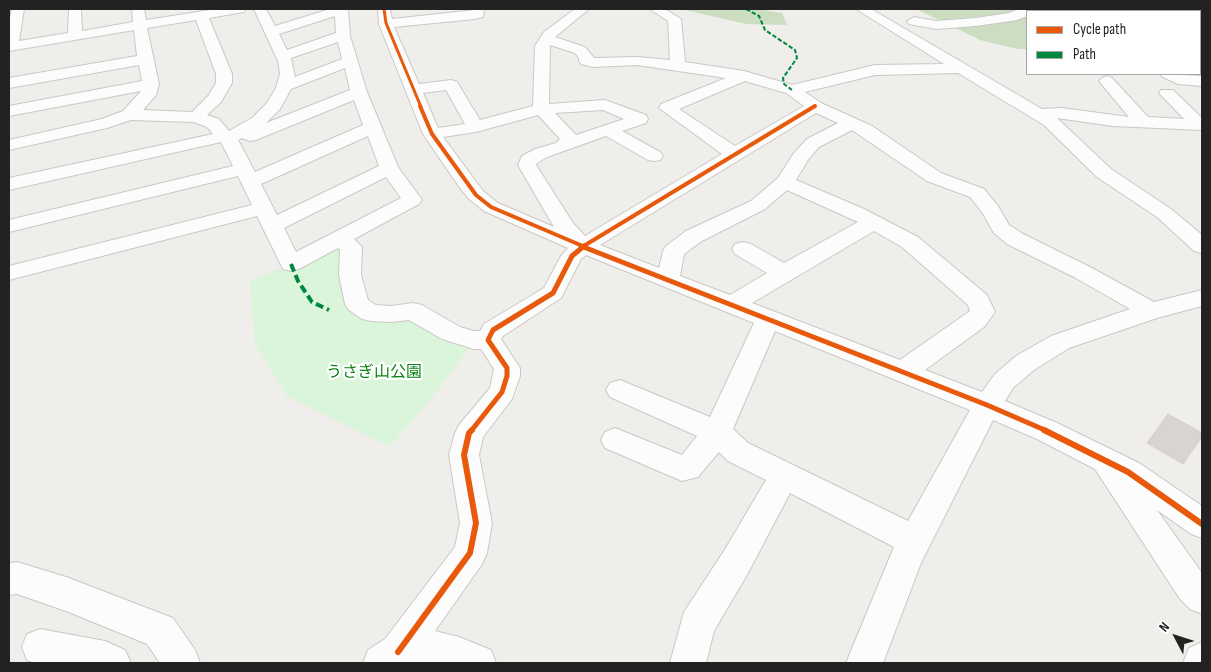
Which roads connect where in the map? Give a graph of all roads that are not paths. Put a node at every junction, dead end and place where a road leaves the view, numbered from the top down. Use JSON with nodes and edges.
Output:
{"nodes":[{"id":1,"x":18,"y":9,"type":"edge"},
{"id":2,"x":75,"y":9,"type":"edge"},
{"id":3,"x":239,"y":9,"type":"edge"},
{"id":4,"x":263,"y":9,"type":"edge"},
{"id":5,"x":342,"y":9,"type":"edge"},
{"id":6,"x":478,"y":9,"type":"edge"},
{"id":7,"x":583,"y":9,"type":"edge"},
{"id":8,"x":656,"y":9,"type":"edge"},
{"id":9,"x":862,"y":9,"type":"edge"},
{"id":10,"x":1027,"y":9,"type":"edge"},
{"id":11,"x":201,"y":15,"type":"junction"},
{"id":12,"x":385,"y":16,"type":"edge"},
{"id":13,"x":914,"y":21,"type":"dead end"},
{"id":14,"x":140,"y":24,"type":"edge"},
{"id":15,"x":272,"y":32,"type":"junction"},
{"id":16,"x":343,"y":35,"type":"junction"},
{"id":17,"x":74,"y":36,"type":"junction"},
{"id":18,"x":546,"y":39,"type":"junction"},
{"id":19,"x":10,"y":51,"type":"edge"},
{"id":20,"x":282,"y":56,"type":"junction"},
{"id":21,"x":145,"y":59,"type":"junction"},
{"id":22,"x":350,"y":61,"type":"junction"},
{"id":23,"x":677,"y":65,"type":"junction"},
{"id":24,"x":960,"y":68,"type":"junction"},
{"id":25,"x":1170,"y":75,"type":"edge"},
{"id":26,"x":744,"y":76,"type":"junction"},
{"id":27,"x":1202,"y":81,"type":"edge"},
{"id":28,"x":1106,"y":82,"type":"dead end"},
{"id":29,"x":9,"y":83,"type":"edge"},
{"id":30,"x":152,"y":84,"type":"junction"},
{"id":31,"x":285,"y":86,"type":"junction"},
{"id":32,"x":414,"y":89,"type":"junction"},
{"id":33,"x":792,"y":90,"type":"junction"},
{"id":34,"x":360,"y":92,"type":"junction"},
{"id":35,"x":1167,"y":93,"type":"dead end"},
{"id":36,"x":815,"y":106,"type":"junction"},
{"id":37,"x":541,"y":109,"type":"junction"},
{"id":38,"x":9,"y":111,"type":"edge"},
{"id":39,"x":1040,"y":114,"type":"junction"},
{"id":40,"x":128,"y":115,"type":"junction"},
{"id":41,"x":196,"y":117,"type":"junction"},
{"id":42,"x":852,"y":123,"type":"junction"},
{"id":43,"x":1144,"y":123,"type":"junction"},
{"id":44,"x":1201,"y":125,"type":"edge"},
{"id":45,"x":476,"y":127,"type":"junction"},
{"id":46,"x":373,"y":128,"type":"junction"},
{"id":47,"x":608,"y":130,"type":"junction"},
{"id":48,"x":432,"y":134,"type":"junction"},
{"id":49,"x":229,"y":139,"type":"junction"},
{"id":50,"x":567,"y":144,"type":"junction"},
{"id":51,"x":9,"y":145,"type":"edge"},
{"id":52,"x":734,"y":154,"type":"junction"},
{"id":53,"x":654,"y":156,"type":"dead end"},
{"id":54,"x":389,"y":168,"type":"junction"},
{"id":55,"x":247,"y":175,"type":"junction"},
{"id":56,"x":785,"y":182,"type":"junction"},
{"id":57,"x":9,"y":184,"type":"edge"},
{"id":58,"x":268,"y":217,"type":"junction"},
{"id":59,"x":874,"y":222,"type":"junction"},
{"id":60,"x":9,"y":226,"type":"edge"},
{"id":61,"x":338,"y":239,"type":"junction"},
{"id":62,"x":583,"y":246,"type":"junction"},
{"id":63,"x":1202,"y":246,"type":"edge"},
{"id":64,"x":743,"y":249,"type":"dead end"},
{"id":65,"x":9,"y":273,"type":"edge"},
{"id":66,"x":784,"y":273,"type":"junction"},
{"id":67,"x":668,"y":279,"type":"junction"},
{"id":68,"x":1202,"y":298,"type":"edge"},
{"id":69,"x":734,"y":304,"type":"junction"},
{"id":70,"x":1150,"y":312,"type":"junction"},
{"id":71,"x":769,"y":318,"type":"junction"},
{"id":72,"x":488,"y":340,"type":"junction"},
{"id":73,"x":904,"y":372,"type":"junction"},
{"id":74,"x":620,"y":390,"type":"dead end"},
{"id":75,"x":987,"y":405,"type":"junction"},
{"id":76,"x":717,"y":432,"type":"junction"},
{"id":77,"x":615,"y":440,"type":"dead end"},
{"id":78,"x":1104,"y":460,"type":"junction"},
{"id":79,"x":784,"y":476,"type":"junction"},
{"id":80,"x":1202,"y":524,"type":"edge"},
{"id":81,"x":915,"y":541,"type":"junction"},
{"id":82,"x":9,"y":579,"type":"edge"},
{"id":83,"x":1202,"y":597,"type":"edge"},
{"id":84,"x":40,"y":647,"type":"dead end"},
{"id":85,"x":390,"y":657,"type":"edge"},
{"id":86,"x":112,"y":663,"type":"edge"},
{"id":87,"x":182,"y":663,"type":"edge"},
{"id":88,"x":478,"y":663,"type":"edge"},
{"id":89,"x":688,"y":663,"type":"edge"},
{"id":90,"x":865,"y":663,"type":"edge"}],
"edges":[{"from":1,"to":19,"type":"street"},
{"from":2,"to":17,"type":"street"},
{"from":3,"to":11,"type":"street"},
{"from":4,"to":15,"type":"street"},
{"from":5,"to":15,"type":"street"},
{"from":5,"to":16,"type":"street"},
{"from":6,"to":12,"type":"street"},
{"from":7,"to":18,"type":"street"},
{"from":8,"to":23,"type":"street"},
{"from":9,"to":24,"type":"street"},
{"from":10,"to":13,"type":"street"},
{"from":11,"to":14,"type":"street"},
{"from":11,"to":41,"type":"street"},
{"from":12,"to":32,"type":"street"},
{"from":14,"to":17,"type":"street"},
{"from":14,"to":19,"type":"street"},
{"from":14,"to":21,"type":"street"},
{"from":15,"to":20,"type":"street"},
{"from":16,"to":20,"type":"street"},
{"from":16,"to":22,"type":"street"},
{"from":17,"to":19,"type":"street"},
{"from":18,"to":23,"type":"street"},
{"from":18,"to":37,"type":"street"},
{"from":20,"to":31,"type":"street"},
{"from":21,"to":29,"type":"street"},
{"from":21,"to":30,"type":"street"},
{"from":22,"to":31,"type":"street"},
{"from":22,"to":34,"type":"street"},
{"from":23,"to":26,"type":"street"},
{"from":24,"to":33,"type":"street"},
{"from":24,"to":39,"type":"street"},
{"from":25,"to":27,"type":"street"},
{"from":26,"to":33,"type":"street"},
{"from":26,"to":52,"type":"street"},
{"from":28,"to":43,"type":"street"},
{"from":30,"to":38,"type":"street"},
{"from":30,"to":40,"type":"street"},
{"from":31,"to":49,"type":"street"},
{"from":32,"to":45,"type":"street"},
{"from":32,"to":48,"type":"street"},
{"from":33,"to":36,"type":"street"},
{"from":34,"to":46,"type":"street"},
{"from":34,"to":49,"type":"street"},
{"from":35,"to":44,"type":"street"},
{"from":36,"to":42,"type":"street"},
{"from":36,"to":52,"type":"street"},
{"from":37,"to":45,"type":"street"},
{"from":37,"to":47,"type":"street"},
{"from":37,"to":50,"type":"street"},
{"from":39,"to":43,"type":"street"},
{"from":39,"to":63,"type":"street"},
{"from":40,"to":41,"type":"street"},
{"from":40,"to":51,"type":"street"},
{"from":41,"to":49,"type":"street"},
{"from":42,"to":56,"type":"street"},
{"from":42,"to":70,"type":"street"},
{"from":43,"to":44,"type":"street"},
{"from":45,"to":48,"type":"street"},
{"from":46,"to":54,"type":"street"},
{"from":46,"to":55,"type":"street"},
{"from":47,"to":50,"type":"street"},
{"from":47,"to":53,"type":"street"},
{"from":48,"to":62,"type":"street"},
{"from":49,"to":55,"type":"street"},
{"from":49,"to":57,"type":"street"},
{"from":50,"to":62,"type":"street"},
{"from":52,"to":62,"type":"street"},
{"from":54,"to":58,"type":"street"},
{"from":54,"to":61,"type":"street"},
{"from":55,"to":58,"type":"street"},
{"from":55,"to":60,"type":"street"},
{"from":56,"to":59,"type":"street"},
{"from":56,"to":67,"type":"street"},
{"from":58,"to":61,"type":"street"},
{"from":58,"to":65,"type":"street"},
{"from":59,"to":66,"type":"street"},
{"from":59,"to":73,"type":"street"},
{"from":61,"to":72,"type":"street"},
{"from":62,"to":67,"type":"street"},
{"from":62,"to":72,"type":"street"},
{"from":64,"to":66,"type":"street"},
{"from":66,"to":69,"type":"street"},
{"from":67,"to":69,"type":"street"},
{"from":68,"to":70,"type":"street"},
{"from":69,"to":71,"type":"street"},
{"from":70,"to":75,"type":"street"},
{"from":71,"to":73,"type":"street"},
{"from":71,"to":76,"type":"street"},
{"from":72,"to":85,"type":"street"},
{"from":73,"to":75,"type":"street"},
{"from":74,"to":76,"type":"street"},
{"from":75,"to":78,"type":"street"},
{"from":75,"to":81,"type":"street"},
{"from":76,"to":77,"type":"street"},
{"from":76,"to":79,"type":"street"},
{"from":78,"to":80,"type":"street"},
{"from":78,"to":83,"type":"street"},
{"from":79,"to":81,"type":"street"},
{"from":79,"to":89,"type":"street"},
{"from":81,"to":90,"type":"street"},
{"from":82,"to":87,"type":"street"},
{"from":84,"to":86,"type":"street"},
{"from":85,"to":88,"type":"street"}]}
